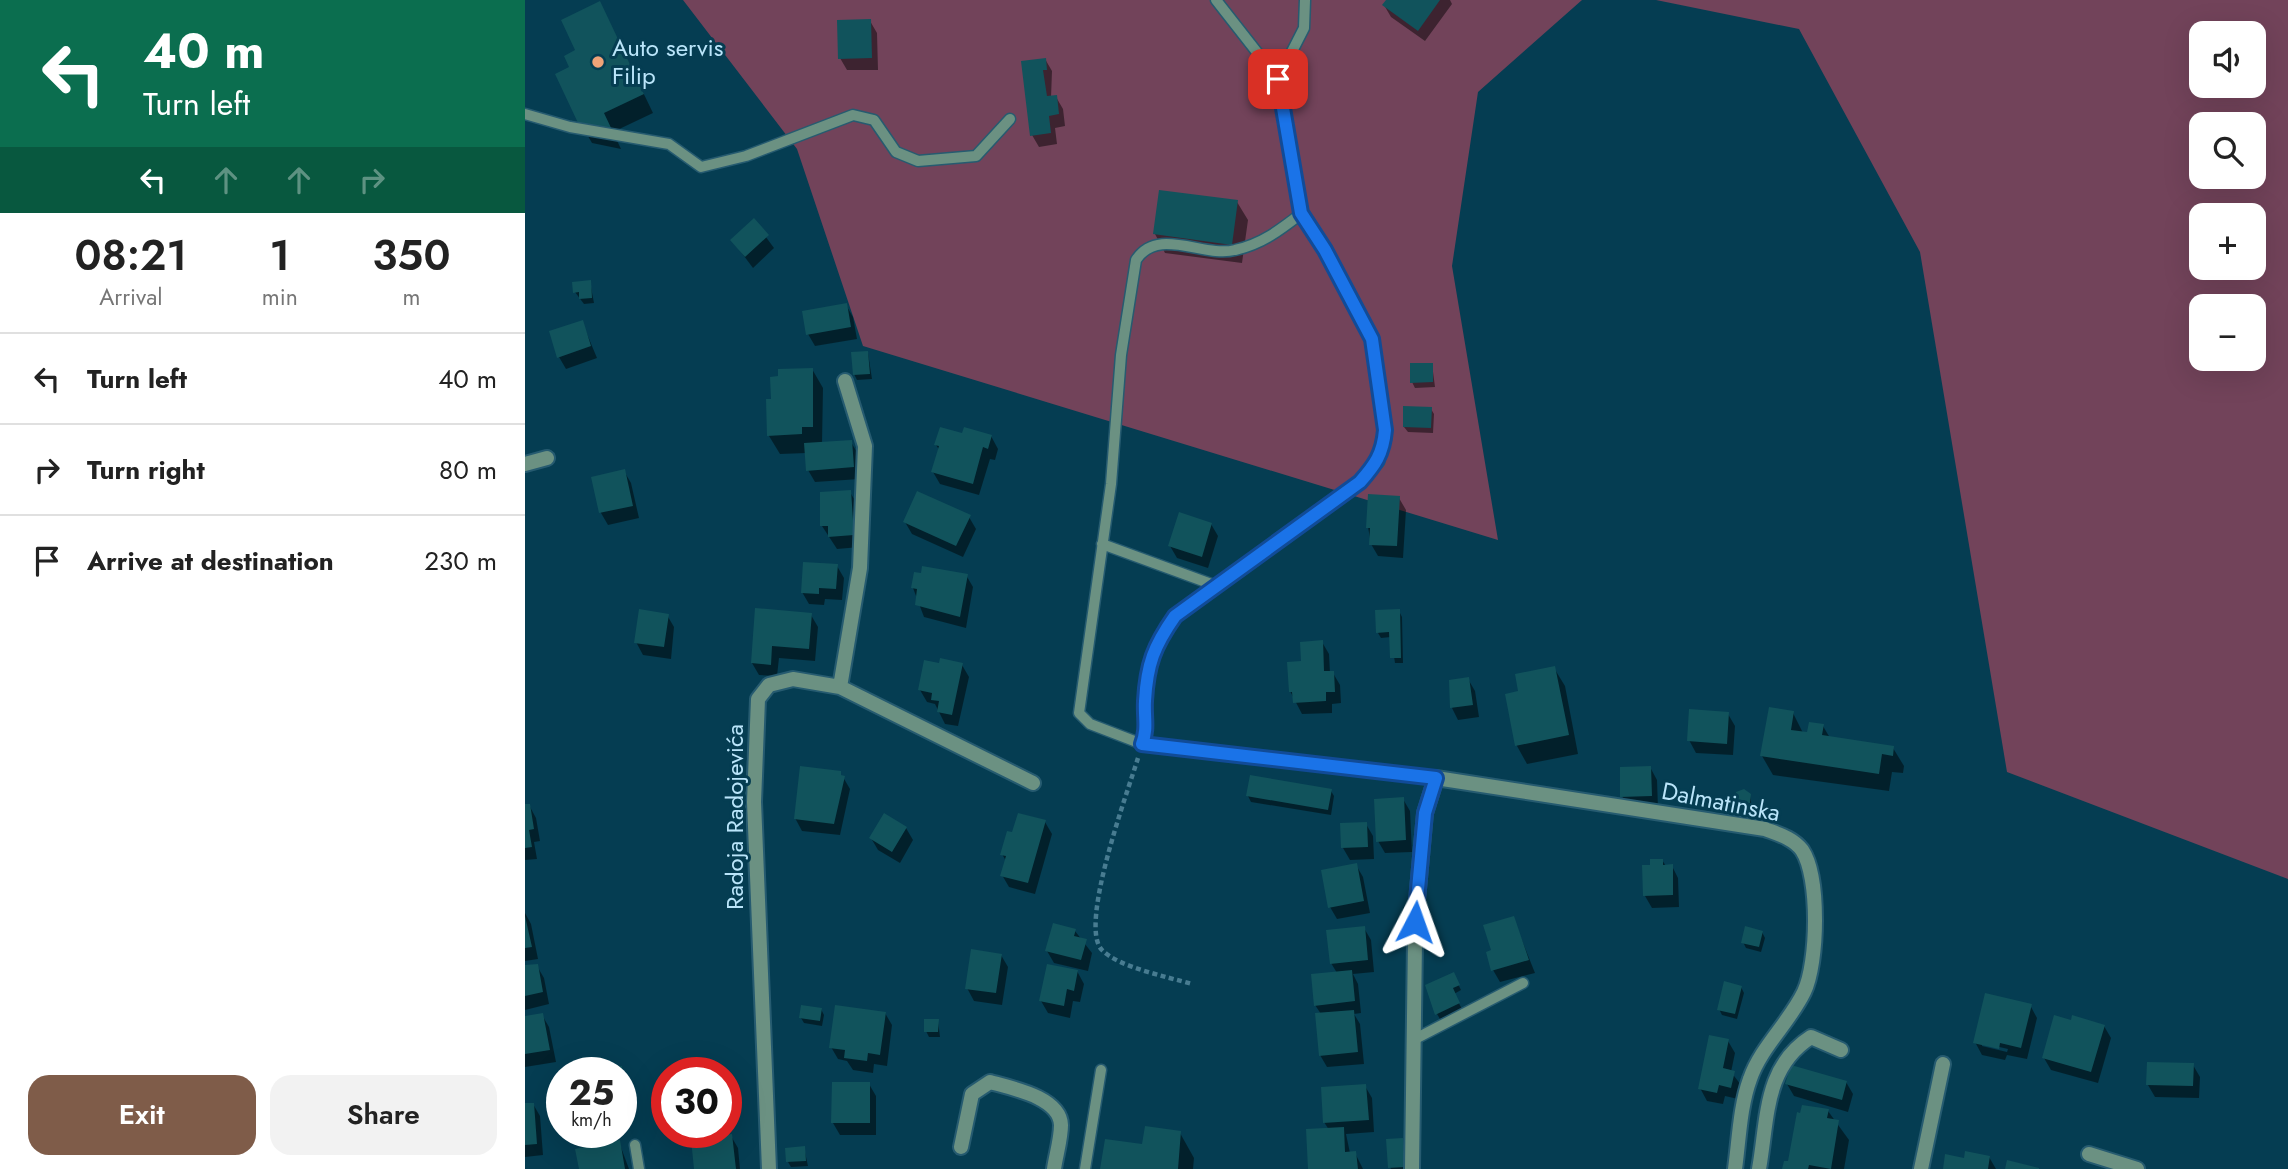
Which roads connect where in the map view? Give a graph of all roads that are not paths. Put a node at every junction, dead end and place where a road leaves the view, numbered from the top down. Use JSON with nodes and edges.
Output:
{"nodes":[{"id":1,"x":1216,"y":0,"type":"edge"},
{"id":2,"x":1305,"y":0,"type":"edge"},
{"id":3,"x":1278,"y":79,"type":"junction"},
{"id":4,"x":525,"y":114,"type":"edge"},
{"id":5,"x":1010,"y":119,"type":"dead end"},
{"id":6,"x":1301,"y":213,"type":"junction"},
{"id":7,"x":845,"y":381,"type":"dead end"},
{"id":8,"x":548,"y":458,"type":"dead end"},
{"id":9,"x":525,"y":464,"type":"edge"},
{"id":10,"x":1102,"y":544,"type":"junction"},
{"id":11,"x":1214,"y":585,"type":"junction"},
{"id":12,"x":840,"y":687,"type":"junction"},
{"id":13,"x":1142,"y":744,"type":"junction"},
{"id":14,"x":1436,"y":778,"type":"junction"},
{"id":15,"x":1033,"y":783,"type":"dead end"},
{"id":16,"x":1415,"y":922,"type":"dead end"},
{"id":17,"x":1415,"y":940,"type":"dead end"},
{"id":18,"x":1523,"y":984,"type":"dead end"},
{"id":19,"x":1415,"y":1040,"type":"junction"},
{"id":20,"x":1841,"y":1050,"type":"dead end"},
{"id":21,"x":1943,"y":1064,"type":"dead end"},
{"id":22,"x":1101,"y":1070,"type":"dead end"},
{"id":23,"x":961,"y":1147,"type":"dead end"},
{"id":24,"x":636,"y":1148,"type":"edge"},
{"id":25,"x":2089,"y":1154,"type":"dead end"},
{"id":26,"x":639,"y":1169,"type":"edge"},
{"id":27,"x":769,"y":1169,"type":"edge"},
{"id":28,"x":1054,"y":1169,"type":"edge"},
{"id":29,"x":1085,"y":1169,"type":"edge"},
{"id":30,"x":1412,"y":1169,"type":"edge"},
{"id":31,"x":1735,"y":1169,"type":"edge"},
{"id":32,"x":1759,"y":1169,"type":"edge"},
{"id":33,"x":1921,"y":1169,"type":"edge"},
{"id":34,"x":2137,"y":1169,"type":"edge"}],
"edges":[{"from":1,"to":3,"type":"lane"},
{"from":2,"to":3,"type":"lane"},
{"from":3,"to":6,"type":"lane"},
{"from":4,"to":5,"type":"lane"},
{"from":6,"to":10,"type":"lane"},
{"from":6,"to":11,"type":"lane"},
{"from":7,"to":12,"type":"street"},
{"from":8,"to":9,"type":"street"},
{"from":10,"to":11,"type":"lane"},
{"from":10,"to":13,"type":"lane"},
{"from":11,"to":13,"type":"lane"},
{"from":12,"to":15,"type":"street","name":"Radoja Radojevića"},
{"from":12,"to":27,"type":"street","name":"Radoja Radojevića"},
{"from":13,"to":14,"type":"lane"},
{"from":14,"to":16,"type":"street"},
{"from":14,"to":31,"type":"street","name":"Dalmatinska"},
{"from":17,"to":19,"type":"street"},
{"from":18,"to":19,"type":"lane"},
{"from":19,"to":30,"type":"street"},
{"from":20,"to":32,"type":"street"},
{"from":21,"to":33,"type":"street"},
{"from":22,"to":29,"type":"lane"},
{"from":23,"to":28,"type":"street"},
{"from":24,"to":26,"type":"lane"},
{"from":25,"to":34,"type":"street"}]}
